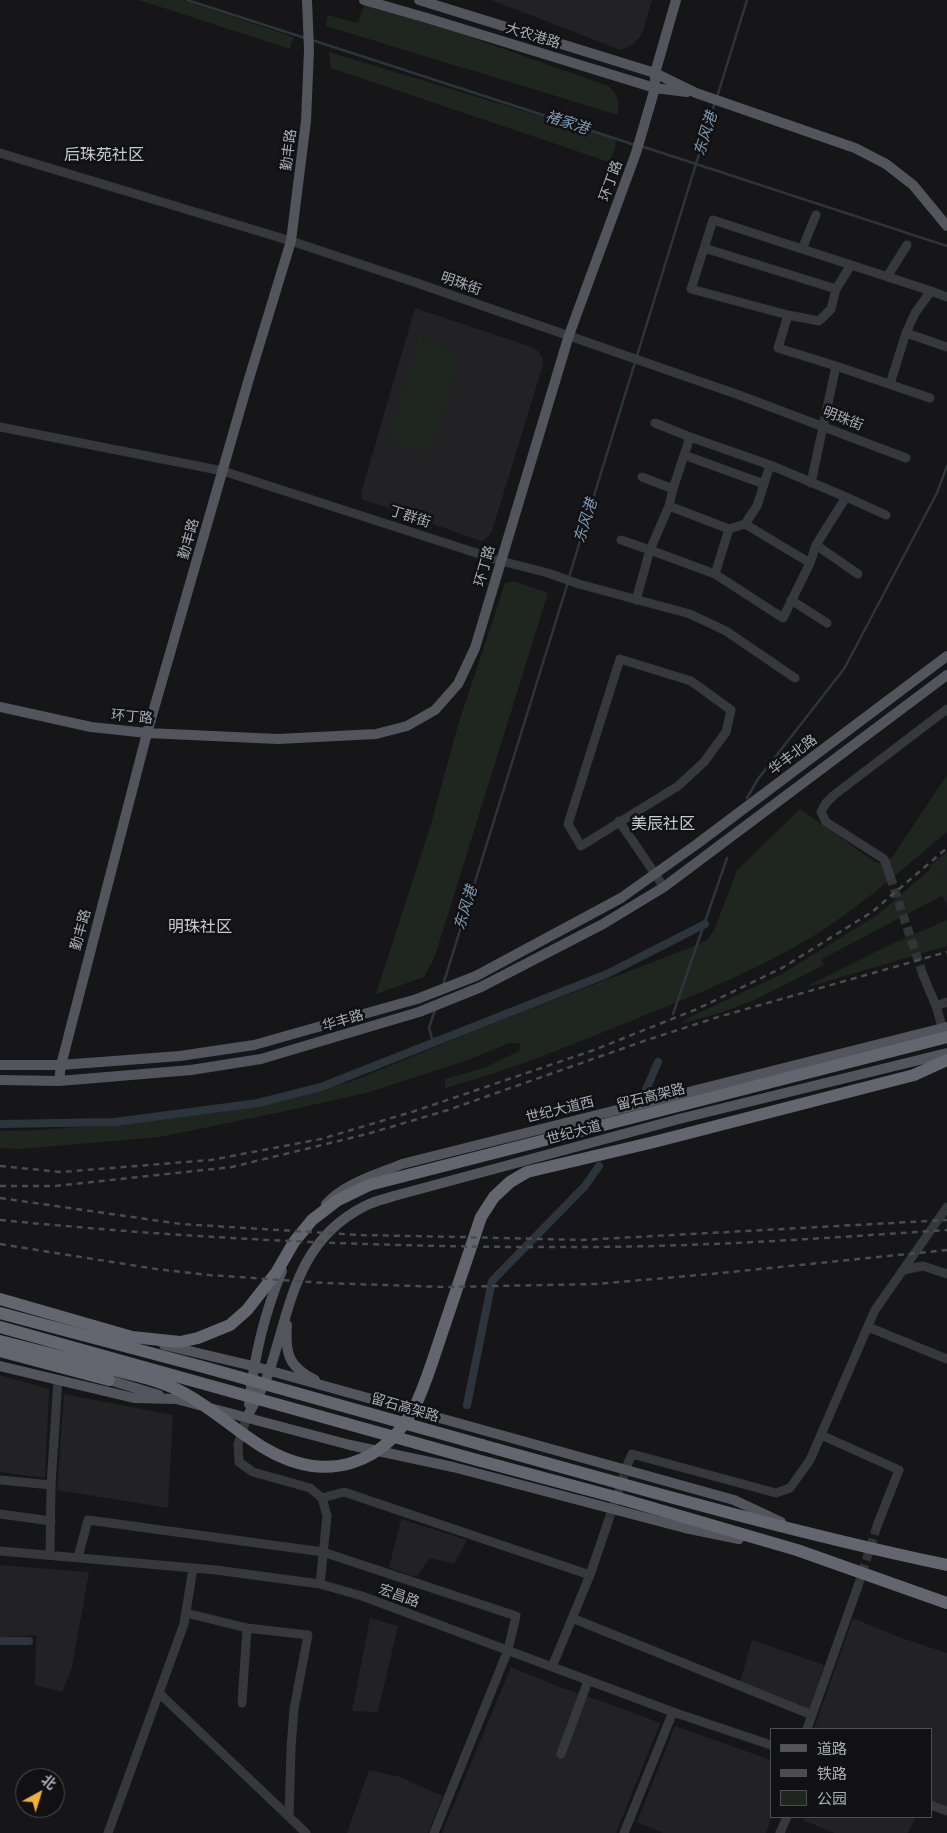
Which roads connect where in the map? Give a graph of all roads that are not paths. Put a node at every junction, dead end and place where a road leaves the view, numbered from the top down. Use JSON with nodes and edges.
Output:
{"nodes":[{"id":1,"x":307,"y":0,"type":"edge"},
{"id":2,"x":364,"y":0,"type":"edge"},
{"id":3,"x":419,"y":0,"type":"edge"},
{"id":4,"x":676,"y":0,"type":"edge"},
{"id":5,"x":655,"y":73,"type":"junction"},
{"id":6,"x":655,"y":88,"type":"junction"},
{"id":7,"x":696,"y":93,"type":"junction"},
{"id":8,"x":0,"y":153,"type":"edge"},
{"id":9,"x":816,"y":215,"type":"dead end"},
{"id":10,"x":947,"y":226,"type":"edge"},
{"id":11,"x":291,"y":241,"type":"junction"},
{"id":12,"x":907,"y":245,"type":"dead end"},
{"id":13,"x":704,"y":248,"type":"junction"},
{"id":14,"x":802,"y":249,"type":"junction"},
{"id":15,"x":851,"y":266,"type":"junction"},
{"id":16,"x":887,"y":277,"type":"junction"},
{"id":17,"x":836,"y":289,"type":"junction"},
{"id":18,"x":931,"y":291,"type":"junction"},
{"id":19,"x":947,"y":297,"type":"edge"},
{"id":20,"x":788,"y":315,"type":"junction"},
{"id":21,"x":906,"y":333,"type":"junction"},
{"id":22,"x":569,"y":336,"type":"junction"},
{"id":23,"x":947,"y":347,"type":"edge"},
{"id":24,"x":836,"y":366,"type":"junction"},
{"id":25,"x":890,"y":384,"type":"junction"},
{"id":26,"x":930,"y":398,"type":"dead end"},
{"id":27,"x":655,"y":423,"type":"dead end"},
{"id":28,"x":823,"y":426,"type":"junction"},
{"id":29,"x":0,"y":427,"type":"edge"},
{"id":30,"x":690,"y":437,"type":"junction"},
{"id":31,"x":684,"y":455,"type":"junction"},
{"id":32,"x":906,"y":458,"type":"dead end"},
{"id":33,"x":770,"y":465,"type":"junction"},
{"id":34,"x":223,"y":471,"type":"junction"},
{"id":35,"x":642,"y":477,"type":"dead end"},
{"id":36,"x":811,"y":483,"type":"junction"},
{"id":37,"x":764,"y":484,"type":"junction"},
{"id":38,"x":673,"y":489,"type":"junction"},
{"id":39,"x":846,"y":497,"type":"junction"},
{"id":40,"x":669,"y":506,"type":"junction"},
{"id":41,"x":886,"y":515,"type":"dead end"},
{"id":42,"x":745,"y":524,"type":"junction"},
{"id":43,"x":729,"y":528,"type":"junction"},
{"id":44,"x":621,"y":540,"type":"dead end"},
{"id":45,"x":816,"y":545,"type":"junction"},
{"id":46,"x":650,"y":550,"type":"junction"},
{"id":47,"x":501,"y":560,"type":"junction"},
{"id":48,"x":810,"y":563,"type":"junction"},
{"id":49,"x":715,"y":574,"type":"junction"},
{"id":50,"x":858,"y":574,"type":"dead end"},
{"id":51,"x":636,"y":600,"type":"junction"},
{"id":52,"x":791,"y":600,"type":"junction"},
{"id":53,"x":827,"y":624,"type":"dead end"},
{"id":54,"x":947,"y":656,"type":"edge"},
{"id":55,"x":947,"y":675,"type":"edge"},
{"id":56,"x":795,"y":678,"type":"dead end"},
{"id":57,"x":0,"y":707,"type":"edge"},
{"id":58,"x":947,"y":710,"type":"edge"},
{"id":59,"x":147,"y":733,"type":"junction"},
{"id":60,"x":619,"y":821,"type":"junction"},
{"id":61,"x":655,"y":874,"type":"junction"},
{"id":62,"x":890,"y":876,"type":"tunnel mouth"},
{"id":63,"x":664,"y":886,"type":"junction"},
{"id":64,"x":923,"y":975,"type":"tunnel mouth"},
{"id":65,"x":947,"y":1002,"type":"edge"},
{"id":66,"x":936,"y":1006,"type":"junction"},
{"id":67,"x":944,"y":1025,"type":"edge"},
{"id":68,"x":947,"y":1037,"type":"edge"},
{"id":69,"x":947,"y":1053,"type":"edge"},
{"id":70,"x":947,"y":1060,"type":"edge"},
{"id":71,"x":0,"y":1065,"type":"edge"},
{"id":72,"x":60,"y":1065,"type":"junction"},
{"id":73,"x":947,"y":1067,"type":"edge"},
{"id":74,"x":914,"y":1076,"type":"junction"},
{"id":75,"x":0,"y":1080,"type":"edge"},
{"id":76,"x":59,"y":1080,"type":"junction"},
{"id":77,"x":832,"y":1082,"type":"junction"},
{"id":78,"x":877,"y":1085,"type":"junction"},
{"id":79,"x":947,"y":1207,"type":"edge"},
{"id":80,"x":312,"y":1220,"type":"junction"},
{"id":81,"x":294,"y":1242,"type":"junction"},
{"id":82,"x":903,"y":1270,"type":"junction"},
{"id":83,"x":947,"y":1274,"type":"edge"},
{"id":84,"x":0,"y":1299,"type":"edge"},
{"id":85,"x":288,"y":1306,"type":"junction"},
{"id":86,"x":0,"y":1313,"type":"edge"},
{"id":87,"x":868,"y":1326,"type":"junction"},
{"id":88,"x":0,"y":1327,"type":"edge"},
{"id":89,"x":132,"y":1337,"type":"junction"},
{"id":90,"x":0,"y":1341,"type":"edge"},
{"id":91,"x":0,"y":1352,"type":"edge"},
{"id":92,"x":947,"y":1359,"type":"edge"},
{"id":93,"x":0,"y":1366,"type":"edge"},
{"id":94,"x":253,"y":1366,"type":"junction"},
{"id":95,"x":270,"y":1371,"type":"junction"},
{"id":96,"x":58,"y":1380,"type":"junction"},
{"id":97,"x":109,"y":1380,"type":"joint"},
{"id":98,"x":334,"y":1389,"type":"junction"},
{"id":99,"x":176,"y":1399,"type":"junction"},
{"id":100,"x":247,"y":1417,"type":"junction"},
{"id":101,"x":821,"y":1435,"type":"junction"},
{"id":102,"x":628,"y":1463,"type":"dead end"},
{"id":103,"x":0,"y":1480,"type":"edge"},
{"id":104,"x":51,"y":1485,"type":"junction"},
{"id":105,"x":322,"y":1498,"type":"junction"},
{"id":106,"x":0,"y":1514,"type":"edge"},
{"id":107,"x":51,"y":1521,"type":"junction"},
{"id":108,"x":608,"y":1522,"type":"tunnel mouth"},
{"id":109,"x":877,"y":1526,"type":"tunnel mouth"},
{"id":110,"x":802,"y":1532,"type":"junction"},
{"id":111,"x":797,"y":1550,"type":"junction"},
{"id":112,"x":0,"y":1551,"type":"edge"},
{"id":113,"x":323,"y":1552,"type":"junction"},
{"id":114,"x":50,"y":1555,"type":"junction"},
{"id":115,"x":78,"y":1557,"type":"junction"},
{"id":116,"x":947,"y":1565,"type":"edge"},
{"id":117,"x":193,"y":1568,"type":"junction"},
{"id":118,"x":590,"y":1575,"type":"junction"},
{"id":119,"x":320,"y":1584,"type":"junction"},
{"id":120,"x":858,"y":1586,"type":"tunnel mouth"},
{"id":121,"x":947,"y":1603,"type":"edge"},
{"id":122,"x":186,"y":1613,"type":"junction"},
{"id":123,"x":572,"y":1618,"type":"junction"},
{"id":124,"x":248,"y":1628,"type":"junction"},
{"id":125,"x":508,"y":1650,"type":"junction"},
{"id":126,"x":552,"y":1667,"type":"junction"},
{"id":127,"x":588,"y":1681,"type":"junction"},
{"id":128,"x":159,"y":1693,"type":"junction"},
{"id":129,"x":242,"y":1703,"type":"dead end"},
{"id":130,"x":672,"y":1712,"type":"junction"},
{"id":131,"x":812,"y":1715,"type":"junction"},
{"id":132,"x":807,"y":1728,"type":"edge"},
{"id":133,"x":770,"y":1745,"type":"edge"},
{"id":134,"x":561,"y":1754,"type":"dead end"},
{"id":135,"x":932,"y":1804,"type":"edge"},
{"id":136,"x":947,"y":1811,"type":"edge"},
{"id":137,"x":289,"y":1817,"type":"junction"},
{"id":138,"x":787,"y":1818,"type":"edge"},
{"id":139,"x":108,"y":1833,"type":"edge"},
{"id":140,"x":306,"y":1833,"type":"edge"},
{"id":141,"x":434,"y":1833,"type":"edge"},
{"id":142,"x":624,"y":1833,"type":"edge"},
{"id":143,"x":780,"y":1833,"type":"edge"}],
"edges":[{"from":1,"to":11,"type":"main road","name":"勤丰路"},
{"from":2,"to":6,"type":"main road","name":"大农港路"},
{"from":3,"to":5,"type":"main road","name":"大农港路"},
{"from":4,"to":5,"type":"main road","name":"环丁路"},
{"from":5,"to":6,"type":"main road","name":"环丁路"},
{"from":5,"to":7,"type":"main road","name":"大农港路"},
{"from":6,"to":7,"type":"main road","name":"大农港路"},
{"from":6,"to":22,"type":"main road","name":"环丁路"},
{"from":7,"to":10,"type":"main road","name":"大农港路"},
{"from":8,"to":11,"type":"street","name":"明珠街"},
{"from":9,"to":14,"type":"street"},
{"from":11,"to":22,"type":"street","name":"明珠街"},
{"from":11,"to":34,"type":"main road","name":"勤丰路"},
{"from":12,"to":16,"type":"street"},
{"from":13,"to":14,"type":"street"},
{"from":13,"to":17,"type":"street"},
{"from":13,"to":20,"type":"street"},
{"from":14,"to":15,"type":"street"},
{"from":15,"to":16,"type":"street"},
{"from":15,"to":17,"type":"street"},
{"from":16,"to":18,"type":"street"},
{"from":17,"to":20,"type":"street"},
{"from":18,"to":19,"type":"street"},
{"from":18,"to":21,"type":"street"},
{"from":20,"to":24,"type":"street"},
{"from":21,"to":23,"type":"street"},
{"from":21,"to":25,"type":"street"},
{"from":22,"to":28,"type":"street","name":"明珠街"},
{"from":22,"to":47,"type":"main road","name":"环丁路"},
{"from":24,"to":25,"type":"street"},
{"from":24,"to":28,"type":"street"},
{"from":25,"to":26,"type":"street"},
{"from":27,"to":30,"type":"street"},
{"from":28,"to":32,"type":"street","name":"明珠街"},
{"from":28,"to":36,"type":"street"},
{"from":29,"to":34,"type":"street","name":"丁群街"},
{"from":30,"to":31,"type":"street"},
{"from":30,"to":33,"type":"street"},
{"from":31,"to":37,"type":"street"},
{"from":31,"to":38,"type":"street"},
{"from":33,"to":36,"type":"street"},
{"from":33,"to":37,"type":"street"},
{"from":34,"to":47,"type":"street","name":"丁群街"},
{"from":34,"to":59,"type":"main road","name":"勤丰路"},
{"from":35,"to":38,"type":"street"},
{"from":36,"to":39,"type":"street"},
{"from":37,"to":42,"type":"street"},
{"from":38,"to":40,"type":"street"},
{"from":39,"to":41,"type":"street"},
{"from":39,"to":45,"type":"street"},
{"from":40,"to":43,"type":"street"},
{"from":40,"to":46,"type":"street"},
{"from":42,"to":43,"type":"street"},
{"from":42,"to":48,"type":"street"},
{"from":43,"to":49,"type":"street"},
{"from":44,"to":46,"type":"street"},
{"from":45,"to":48,"type":"street"},
{"from":45,"to":50,"type":"street"},
{"from":46,"to":49,"type":"street"},
{"from":46,"to":51,"type":"street"},
{"from":47,"to":51,"type":"street","name":"丁群街"},
{"from":47,"to":59,"type":"main road","name":"环丁路"},
{"from":48,"to":52,"type":"street"},
{"from":49,"to":52,"type":"street"},
{"from":51,"to":56,"type":"street","name":"丁群街"},
{"from":52,"to":53,"type":"street"},
{"from":54,"to":61,"type":"main road","name":"华丰北路"},
{"from":55,"to":63,"type":"main road","name":"华丰北路"},
{"from":57,"to":59,"type":"main road","name":"环丁路"},
{"from":58,"to":62,"type":"street"},
{"from":59,"to":72,"type":"main road","name":"勤丰路"},
{"from":60,"to":60,"type":"street"},
{"from":60,"to":61,"type":"street"},
{"from":61,"to":63,"type":"street"},
{"from":61,"to":72,"type":"main road","name":"华丰路"},
{"from":63,"to":76,"type":"main road","name":"华丰路"},
{"from":64,"to":66,"type":"street"},
{"from":65,"to":66,"type":"street"},
{"from":66,"to":67,"type":"street"},
{"from":67,"to":80,"type":"main road","name":"世纪大道西"},
{"from":68,"to":80,"type":"highway","name":"留石高架路"},
{"from":69,"to":77,"type":"main road","name":"世纪大道"},
{"from":70,"to":74,"type":"highway"},
{"from":71,"to":72,"type":"main road","name":"华丰路"},
{"from":72,"to":76,"type":"main road","name":"勤丰路"},
{"from":73,"to":74,"type":"main road"},
{"from":74,"to":78,"type":"highway"},
{"from":75,"to":76,"type":"main road","name":"华丰路"},
{"from":77,"to":78,"type":"main road"},
{"from":77,"to":85,"type":"main road","name":"世纪大道"},
{"from":78,"to":90,"type":"highway","bridge":true},
{"from":79,"to":82,"type":"street"},
{"from":80,"to":81,"type":"highway","name":"留石高架路"},
{"from":81,"to":89,"type":"highway","name":"留石高架路"},
{"from":81,"to":94,"type":"main road"},
{"from":82,"to":83,"type":"street"},
{"from":82,"to":87,"type":"street"},
{"from":84,"to":89,"type":"highway","name":"留石高架路"},
{"from":85,"to":95,"type":"main road"},
{"from":85,"to":98,"type":"main road"},
{"from":86,"to":110,"type":"highway","name":"留石高架路","bridge":true},
{"from":87,"to":92,"type":"street"},
{"from":87,"to":101,"type":"street"},
{"from":88,"to":111,"type":"highway","bridge":true},
{"from":89,"to":94,"type":"main road"},
{"from":91,"to":97,"type":"highway"},
{"from":93,"to":96,"type":"main road"},
{"from":94,"to":95,"type":"main road"},
{"from":94,"to":100,"type":"main road"},
{"from":95,"to":98,"type":"main road"},
{"from":95,"to":100,"type":"main road"},
{"from":96,"to":99,"type":"main road"},
{"from":96,"to":104,"type":"street"},
{"from":97,"to":99,"type":"main road"},
{"from":98,"to":110,"type":"main road"},
{"from":99,"to":100,"type":"main road"},
{"from":100,"to":105,"type":"street"},
{"from":100,"to":111,"type":"main road"},
{"from":101,"to":102,"type":"street"},
{"from":101,"to":109,"type":"street"},
{"from":103,"to":104,"type":"street"},
{"from":104,"to":107,"type":"street"},
{"from":105,"to":113,"type":"street"},
{"from":105,"to":118,"type":"street"},
{"from":106,"to":107,"type":"street"},
{"from":107,"to":114,"type":"street"},
{"from":108,"to":118,"type":"street"},
{"from":110,"to":116,"type":"highway","name":"留石高架路"},
{"from":111,"to":121,"type":"highway"},
{"from":112,"to":114,"type":"street","name":"宏昌路"},
{"from":113,"to":115,"type":"street"},
{"from":113,"to":119,"type":"street"},
{"from":113,"to":125,"type":"street"},
{"from":114,"to":115,"type":"street","name":"宏昌路"},
{"from":115,"to":117,"type":"street","name":"宏昌路"},
{"from":117,"to":119,"type":"street","name":"宏昌路"},
{"from":117,"to":122,"type":"street"},
{"from":118,"to":123,"type":"street"},
{"from":119,"to":125,"type":"street","name":"宏昌路"},
{"from":120,"to":131,"type":"street"},
{"from":122,"to":124,"type":"street"},
{"from":122,"to":128,"type":"street"},
{"from":123,"to":126,"type":"street"},
{"from":123,"to":131,"type":"street"},
{"from":124,"to":129,"type":"street"},
{"from":124,"to":137,"type":"street"},
{"from":125,"to":126,"type":"street","name":"宏昌路"},
{"from":125,"to":141,"type":"street"},
{"from":126,"to":127,"type":"street","name":"宏昌路"},
{"from":127,"to":130,"type":"street","name":"宏昌路"},
{"from":127,"to":134,"type":"street"},
{"from":128,"to":137,"type":"street"},
{"from":128,"to":139,"type":"street"},
{"from":130,"to":133,"type":"street","name":"宏昌路"},
{"from":130,"to":142,"type":"street"},
{"from":131,"to":132,"type":"street"},
{"from":135,"to":136,"type":"street"},
{"from":137,"to":140,"type":"street"},
{"from":138,"to":143,"type":"street"}]}
